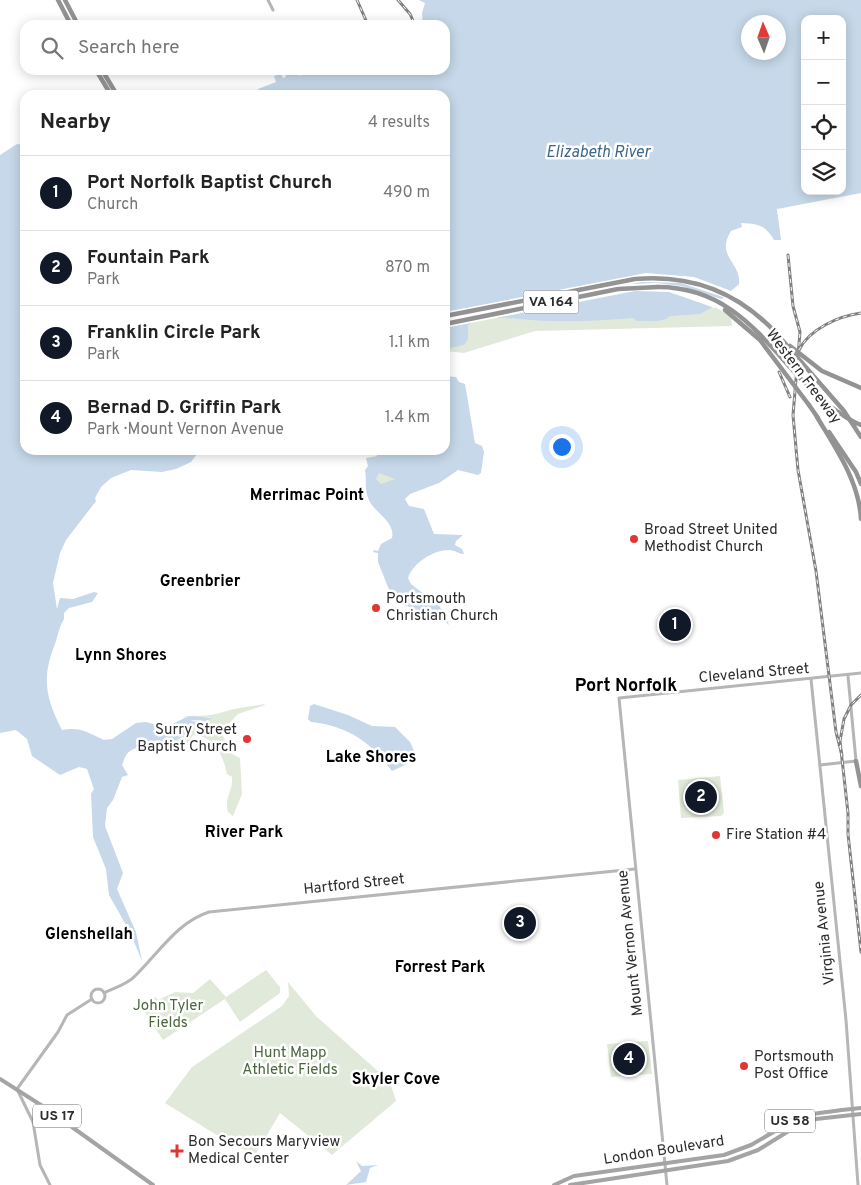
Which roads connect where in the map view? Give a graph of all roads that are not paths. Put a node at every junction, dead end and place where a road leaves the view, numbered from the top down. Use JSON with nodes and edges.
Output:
{"nodes":[{"id":1,"x":58,"y":0,"type":"edge"},
{"id":2,"x":67,"y":0,"type":"edge"},
{"id":3,"x":268,"y":0,"type":"edge"},
{"id":4,"x":273,"y":10,"type":"dead end"},
{"id":5,"x":69,"y":20,"type":"edge"},
{"id":6,"x":76,"y":20,"type":"edge"},
{"id":7,"x":99,"y":75,"type":"edge"},
{"id":8,"x":104,"y":75,"type":"edge"},
{"id":9,"x":110,"y":90,"type":"edge"},
{"id":10,"x":110,"y":90,"type":"edge"},
{"id":11,"x":658,"y":287,"type":"junction"},
{"id":12,"x":450,"y":315,"type":"edge"},
{"id":13,"x":450,"y":323,"type":"edge"},
{"id":14,"x":776,"y":333,"type":"junction"},
{"id":15,"x":861,"y":388,"type":"edge"},
{"id":16,"x":817,"y":417,"type":"junction"},
{"id":17,"x":859,"y":424,"type":"edge"},
{"id":18,"x":861,"y":437,"type":"edge"},
{"id":19,"x":861,"y":484,"type":"edge"},
{"id":20,"x":861,"y":519,"type":"edge"},
{"id":21,"x":861,"y":673,"type":"edge"},
{"id":22,"x":848,"y":676,"type":"junction"},
{"id":23,"x":811,"y":679,"type":"junction"},
{"id":24,"x":619,"y":698,"type":"joint"},
{"id":25,"x":856,"y":761,"type":"junction"},
{"id":26,"x":820,"y":765,"type":"junction"},
{"id":27,"x":861,"y":786,"type":"edge"},
{"id":28,"x":635,"y":869,"type":"junction"},
{"id":29,"x":104,"y":993,"type":"junction"},
{"id":30,"x":92,"y":999,"type":"junction"},
{"id":31,"x":0,"y":1079,"type":"edge"},
{"id":32,"x":17,"y":1089,"type":"junction"},
{"id":33,"x":861,"y":1108,"type":"edge"},
{"id":34,"x":861,"y":1114,"type":"edge"},
{"id":35,"x":664,"y":1163,"type":"junction"},
{"id":36,"x":665,"y":1171,"type":"junction"},
{"id":37,"x":50,"y":1185,"type":"edge"},
{"id":38,"x":153,"y":1185,"type":"edge"},
{"id":39,"x":554,"y":1185,"type":"edge"},
{"id":40,"x":570,"y":1185,"type":"edge"},
{"id":41,"x":666,"y":1185,"type":"edge"},
{"id":42,"x":858,"y":1185,"type":"edge"}],
"edges":[{"from":1,"to":5,"type":"highway"},
{"from":2,"to":6,"type":"highway"},
{"from":3,"to":4,"type":"street"},
{"from":7,"to":9,"type":"highway"},
{"from":8,"to":10,"type":"highway"},
{"from":11,"to":13,"type":"highway","name":"Western Freeway","number":"VA 164"},
{"from":11,"to":16,"type":"highway","name":"Western Freeway","number":"VA 164","bridge":true},
{"from":11,"to":17,"type":"highway","bridge":true},
{"from":12,"to":14,"type":"highway","name":"Western Freeway","number":"VA 164"},
{"from":14,"to":15,"type":"highway","bridge":true},
{"from":14,"to":18,"type":"highway","name":"Western Freeway","number":"VA 164","bridge":true},
{"from":16,"to":19,"type":"highway","name":"Western Freeway","number":"VA 164"},
{"from":16,"to":20,"type":"highway"},
{"from":21,"to":22,"type":"street","name":"Cleveland Street"},
{"from":22,"to":23,"type":"street","name":"Cleveland Street"},
{"from":22,"to":25,"type":"street"},
{"from":23,"to":24,"type":"street","name":"Cleveland Street"},
{"from":23,"to":26,"type":"street","name":"Virginia Avenue"},
{"from":24,"to":28,"type":"street","name":"Mount Vernon Avenue"},
{"from":25,"to":26,"type":"street"},
{"from":25,"to":27,"type":"highway"},
{"from":26,"to":42,"type":"street","name":"Virginia Avenue"},
{"from":28,"to":29,"type":"street","name":"Hartford Street"},
{"from":28,"to":35,"type":"street","name":"Mount Vernon Avenue"},
{"from":29,"to":30,"type":"street","name":"Hartford Street"},
{"from":29,"to":30,"type":"street","name":"Hartford Street"},
{"from":30,"to":32,"type":"street","name":"Hartford Street"},
{"from":31,"to":32,"type":"main road","number":"US 17"},
{"from":32,"to":37,"type":"street"},
{"from":32,"to":38,"type":"main road","number":"US 17"},
{"from":33,"to":35,"type":"main road","name":"London Boulevard","number":"US 58","bridge":true},
{"from":34,"to":36,"type":"main road","name":"London Boulevard","number":"US 58","bridge":true},
{"from":35,"to":36,"type":"street","name":"Mount Vernon Avenue"},
{"from":35,"to":39,"type":"main road","name":"London Boulevard","number":"US 58"},
{"from":36,"to":40,"type":"main road","name":"London Boulevard","number":"US 58"},
{"from":36,"to":41,"type":"street","name":"Mount Vernon Avenue"}]}
